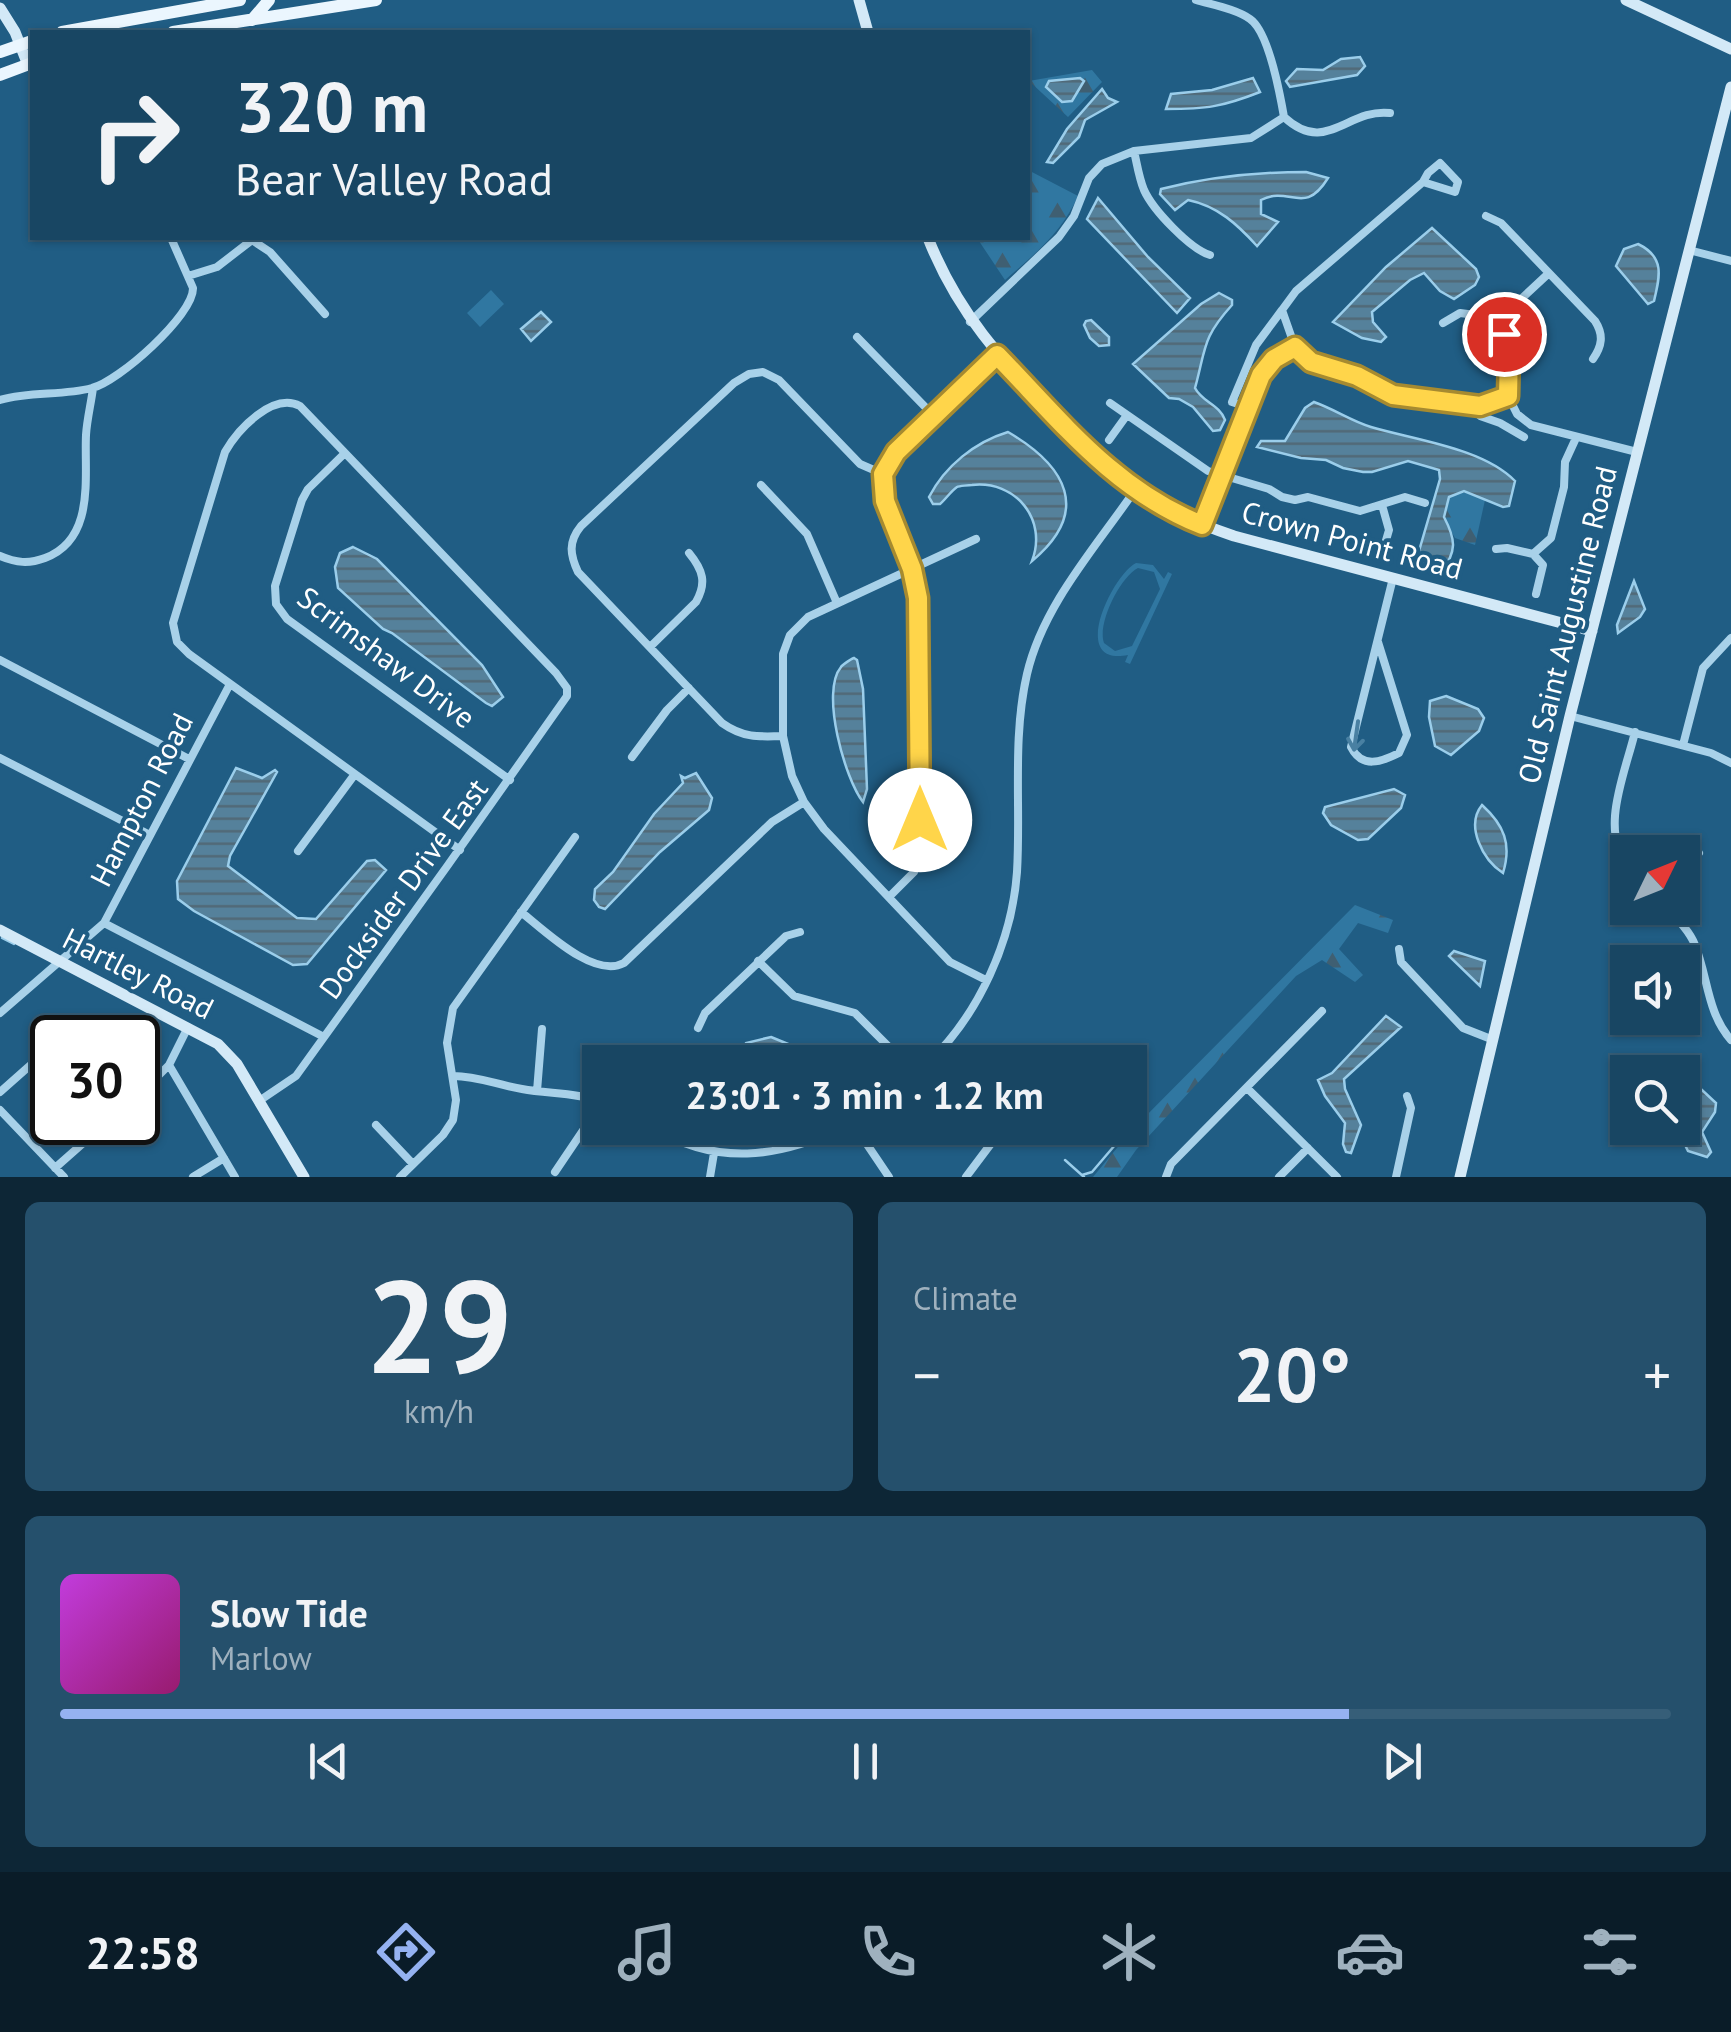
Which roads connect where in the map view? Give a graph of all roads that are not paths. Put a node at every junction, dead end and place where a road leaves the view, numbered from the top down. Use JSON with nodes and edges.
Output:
{"nodes":[{"id":1,"x":269,"y":0,"type":"edge"},
{"id":2,"x":376,"y":0,"type":"edge"},
{"id":3,"x":859,"y":0,"type":"edge"},
{"id":4,"x":1196,"y":0,"type":"edge"},
{"id":5,"x":1626,"y":0,"type":"edge"},
{"id":6,"x":236,"y":1,"type":"edge"},
{"id":7,"x":0,"y":8,"type":"edge"},
{"id":8,"x":252,"y":20,"type":"junction"},
{"id":9,"x":213,"y":26,"type":"junction"},
{"id":10,"x":73,"y":30,"type":"edge"},
{"id":11,"x":187,"y":30,"type":"edge"},
{"id":12,"x":867,"y":30,"type":"edge"},
{"id":13,"x":26,"y":43,"type":"edge"},
{"id":14,"x":1731,"y":49,"type":"edge"},
{"id":15,"x":0,"y":52,"type":"edge"},
{"id":16,"x":30,"y":68,"type":"edge"},
{"id":17,"x":0,"y":75,"type":"edge"},
{"id":18,"x":1731,"y":87,"type":"edge"},
{"id":19,"x":1390,"y":113,"type":"dead end"},
{"id":20,"x":1284,"y":117,"type":"junction"},
{"id":21,"x":1134,"y":151,"type":"junction"},
{"id":22,"x":1423,"y":182,"type":"junction"},
{"id":23,"x":1486,"y":216,"type":"dead end"},
{"id":24,"x":172,"y":240,"type":"edge"},
{"id":25,"x":929,"y":240,"type":"edge"},
{"id":26,"x":1689,"y":250,"type":"junction"},
{"id":27,"x":1210,"y":255,"type":"dead end"},
{"id":28,"x":1731,"y":261,"type":"edge"},
{"id":29,"x":1549,"y":273,"type":"junction"},
{"id":30,"x":188,"y":276,"type":"junction"},
{"id":31,"x":1282,"y":310,"type":"junction"},
{"id":32,"x":325,"y":314,"type":"dead end"},
{"id":33,"x":1506,"y":320,"type":"junction"},
{"id":34,"x":970,"y":322,"type":"junction"},
{"id":35,"x":1443,"y":323,"type":"dead end"},
{"id":36,"x":857,"y":337,"type":"dead end"},
{"id":37,"x":1295,"y":347,"type":"junction"},
{"id":38,"x":997,"y":355,"type":"junction"},
{"id":39,"x":1592,"y":359,"type":"dead end"},
{"id":40,"x":93,"y":388,"type":"junction"},
{"id":41,"x":1508,"y":396,"type":"junction"},
{"id":42,"x":0,"y":400,"type":"edge"},
{"id":43,"x":1110,"y":402,"type":"dead end"},
{"id":44,"x":1480,"y":406,"type":"junction"},
{"id":45,"x":1246,"y":408,"type":"junction"},
{"id":46,"x":1127,"y":414,"type":"junction"},
{"id":47,"x":933,"y":416,"type":"junction"},
{"id":48,"x":1524,"y":438,"type":"dead end"},
{"id":49,"x":1576,"y":438,"type":"junction"},
{"id":50,"x":1109,"y":440,"type":"dead end"},
{"id":51,"x":1637,"y":452,"type":"junction"},
{"id":52,"x":346,"y":453,"type":"junction"},
{"id":53,"x":883,"y":474,"type":"junction"},
{"id":54,"x":1220,"y":476,"type":"junction"},
{"id":55,"x":761,"y":485,"type":"dead end"},
{"id":56,"x":1135,"y":490,"type":"junction"},
{"id":57,"x":1424,"y":503,"type":"dead end"},
{"id":58,"x":1382,"y":504,"type":"junction"},
{"id":59,"x":1202,"y":525,"type":"junction"},
{"id":60,"x":976,"y":539,"type":"dead end"},
{"id":61,"x":1496,"y":549,"type":"dead end"},
{"id":62,"x":689,"y":553,"type":"dead end"},
{"id":63,"x":1382,"y":554,"type":"dead end"},
{"id":64,"x":1533,"y":554,"type":"junction"},
{"id":65,"x":0,"y":556,"type":"edge"},
{"id":66,"x":912,"y":569,"type":"junction"},
{"id":67,"x":1393,"y":578,"type":"junction"},
{"id":68,"x":1536,"y":594,"type":"dead end"},
{"id":69,"x":837,"y":603,"type":"junction"},
{"id":70,"x":1592,"y":632,"type":"junction"},
{"id":71,"x":1731,"y":638,"type":"edge"},
{"id":72,"x":1378,"y":642,"type":"junction"},
{"id":73,"x":650,"y":646,"type":"junction"},
{"id":74,"x":0,"y":660,"type":"edge"},
{"id":75,"x":230,"y":684,"type":"junction"},
{"id":76,"x":689,"y":688,"type":"junction"},
{"id":77,"x":1570,"y":716,"type":"junction"},
{"id":78,"x":1634,"y":732,"type":"junction"},
{"id":79,"x":783,"y":736,"type":"junction"},
{"id":80,"x":1683,"y":745,"type":"junction"},
{"id":81,"x":632,"y":757,"type":"dead end"},
{"id":82,"x":0,"y":758,"type":"edge"},
{"id":83,"x":189,"y":759,"type":"junction"},
{"id":84,"x":1731,"y":763,"type":"edge"},
{"id":85,"x":355,"y":774,"type":"junction"},
{"id":86,"x":510,"y":780,"type":"junction"},
{"id":87,"x":804,"y":802,"type":"junction"},
{"id":88,"x":150,"y":835,"type":"junction"},
{"id":89,"x":1614,"y":835,"type":"edge"},
{"id":90,"x":575,"y":837,"type":"dead end"},
{"id":91,"x":460,"y":850,"type":"junction"},
{"id":92,"x":298,"y":852,"type":"dead end"},
{"id":93,"x":888,"y":897,"type":"junction"},
{"id":94,"x":520,"y":912,"type":"junction"},
{"id":95,"x":104,"y":923,"type":"junction"},
{"id":96,"x":1682,"y":925,"type":"edge"},
{"id":97,"x":0,"y":930,"type":"edge"},
{"id":98,"x":800,"y":932,"type":"dead end"},
{"id":99,"x":1400,"y":949,"type":"dead end"},
{"id":100,"x":60,"y":961,"type":"junction"},
{"id":101,"x":758,"y":961,"type":"junction"},
{"id":102,"x":986,"y":980,"type":"junction"},
{"id":103,"x":1322,"y":1011,"type":"dead end"},
{"id":104,"x":0,"y":1013,"type":"edge"},
{"id":105,"x":188,"y":1027,"type":"junction"},
{"id":106,"x":698,"y":1028,"type":"dead end"},
{"id":107,"x":542,"y":1029,"type":"dead end"},
{"id":108,"x":324,"y":1037,"type":"junction"},
{"id":109,"x":1491,"y":1038,"type":"junction"},
{"id":110,"x":1731,"y":1040,"type":"edge"},
{"id":111,"x":888,"y":1045,"type":"edge"},
{"id":112,"x":944,"y":1045,"type":"edge"},
{"id":113,"x":30,"y":1065,"type":"edge"},
{"id":114,"x":169,"y":1065,"type":"junction"},
{"id":115,"x":160,"y":1074,"type":"edge"},
{"id":116,"x":452,"y":1076,"type":"junction"},
{"id":117,"x":1246,"y":1088,"type":"junction"},
{"id":118,"x":537,"y":1091,"type":"junction"},
{"id":119,"x":0,"y":1092,"type":"edge"},
{"id":120,"x":1408,"y":1096,"type":"dead end"},
{"id":121,"x":582,"y":1098,"type":"edge"},
{"id":122,"x":259,"y":1102,"type":"junction"},
{"id":123,"x":0,"y":1110,"type":"edge"},
{"id":124,"x":376,"y":1125,"type":"dead end"},
{"id":125,"x":582,"y":1132,"type":"edge"},
{"id":126,"x":82,"y":1145,"type":"edge"},
{"id":127,"x":689,"y":1145,"type":"edge"},
{"id":128,"x":799,"y":1145,"type":"edge"},
{"id":129,"x":867,"y":1145,"type":"edge"},
{"id":130,"x":990,"y":1145,"type":"edge"},
{"id":131,"x":1308,"y":1148,"type":"junction"},
{"id":132,"x":714,"y":1153,"type":"junction"},
{"id":133,"x":224,"y":1158,"type":"junction"},
{"id":134,"x":414,"y":1164,"type":"junction"},
{"id":135,"x":56,"y":1168,"type":"junction"},
{"id":136,"x":555,"y":1172,"type":"dead end"},
{"id":137,"x":64,"y":1177,"type":"edge"},
{"id":138,"x":193,"y":1177,"type":"edge"},
{"id":139,"x":235,"y":1177,"type":"edge"},
{"id":140,"x":304,"y":1177,"type":"edge"},
{"id":141,"x":400,"y":1177,"type":"edge"},
{"id":142,"x":710,"y":1177,"type":"edge"},
{"id":143,"x":889,"y":1177,"type":"edge"},
{"id":144,"x":966,"y":1177,"type":"edge"},
{"id":145,"x":1166,"y":1177,"type":"edge"},
{"id":146,"x":1279,"y":1177,"type":"edge"},
{"id":147,"x":1337,"y":1177,"type":"edge"},
{"id":148,"x":1396,"y":1177,"type":"edge"},
{"id":149,"x":1460,"y":1177,"type":"edge"}],
"edges":[{"from":1,"to":8,"type":"main road"},
{"from":2,"to":8,"type":"main road"},
{"from":3,"to":12,"type":"street"},
{"from":4,"to":20,"type":"street"},
{"from":5,"to":14,"type":"street"},
{"from":6,"to":9,"type":"main road"},
{"from":6,"to":10,"type":"main road"},
{"from":7,"to":13,"type":"street"},
{"from":8,"to":9,"type":"main road"},
{"from":9,"to":11,"type":"main road"},
{"from":13,"to":15,"type":"main road"},
{"from":16,"to":17,"type":"main road"},
{"from":18,"to":26,"type":"street","name":"Old Saint Augustine Road"},
{"from":19,"to":20,"type":"street"},
{"from":20,"to":21,"type":"street"},
{"from":21,"to":27,"type":"street"},
{"from":21,"to":34,"type":"street"},
{"from":22,"to":22,"type":"street"},
{"from":22,"to":31,"type":"street"},
{"from":23,"to":29,"type":"street"},
{"from":24,"to":30,"type":"street"},
{"from":25,"to":34,"type":"street","name":"Crown Point Road"},
{"from":26,"to":28,"type":"street"},
{"from":26,"to":51,"type":"street","name":"Old Saint Augustine Road"},
{"from":29,"to":33,"type":"street"},
{"from":29,"to":39,"type":"street"},
{"from":30,"to":32,"type":"street"},
{"from":30,"to":40,"type":"street"},
{"from":31,"to":37,"type":"street"},
{"from":31,"to":45,"type":"street"},
{"from":33,"to":35,"type":"street"},
{"from":33,"to":41,"type":"street"},
{"from":34,"to":38,"type":"street","name":"Crown Point Road"},
{"from":36,"to":47,"type":"street"},
{"from":37,"to":44,"type":"street"},
{"from":37,"to":45,"type":"street"},
{"from":38,"to":47,"type":"street"},
{"from":38,"to":56,"type":"street","name":"Crown Point Road"},
{"from":40,"to":42,"type":"street"},
{"from":40,"to":65,"type":"street"},
{"from":41,"to":44,"type":"street"},
{"from":41,"to":49,"type":"street"},
{"from":43,"to":46,"type":"street"},
{"from":44,"to":48,"type":"street"},
{"from":45,"to":54,"type":"street"},
{"from":46,"to":50,"type":"street"},
{"from":46,"to":54,"type":"street"},
{"from":47,"to":53,"type":"street"},
{"from":49,"to":51,"type":"street"},
{"from":49,"to":64,"type":"street"},
{"from":51,"to":70,"type":"street","name":"Old Saint Augustine Road"},
{"from":52,"to":75,"type":"street"},
{"from":52,"to":86,"type":"street","name":"Docksider Drive East"},
{"from":52,"to":86,"type":"street","name":"Scrimshaw Drive"},
{"from":53,"to":66,"type":"street"},
{"from":53,"to":73,"type":"street"},
{"from":54,"to":58,"type":"street"},
{"from":54,"to":59,"type":"street"},
{"from":55,"to":69,"type":"street"},
{"from":56,"to":59,"type":"street","name":"Crown Point Road"},
{"from":56,"to":102,"type":"street"},
{"from":57,"to":58,"type":"street"},
{"from":58,"to":63,"type":"street"},
{"from":59,"to":67,"type":"street","name":"Crown Point Road"},
{"from":60,"to":66,"type":"street"},
{"from":61,"to":64,"type":"street"},
{"from":62,"to":73,"type":"street"},
{"from":64,"to":68,"type":"street"},
{"from":66,"to":69,"type":"street"},
{"from":66,"to":93,"type":"street"},
{"from":67,"to":70,"type":"street","name":"Crown Point Road"},
{"from":67,"to":72,"type":"street"},
{"from":69,"to":79,"type":"street"},
{"from":70,"to":77,"type":"street","name":"Old Saint Augustine Road"},
{"from":71,"to":80,"type":"street"},
{"from":72,"to":72,"type":"street","one_way":true},
{"from":73,"to":76,"type":"street"},
{"from":74,"to":83,"type":"street"},
{"from":75,"to":83,"type":"street","name":"Hampton Road"},
{"from":75,"to":85,"type":"street"},
{"from":76,"to":79,"type":"street"},
{"from":76,"to":81,"type":"street"},
{"from":77,"to":78,"type":"street"},
{"from":77,"to":109,"type":"street","name":"Old Saint Augustine Road"},
{"from":78,"to":80,"type":"street"},
{"from":78,"to":89,"type":"street"},
{"from":79,"to":87,"type":"street"},
{"from":80,"to":84,"type":"street"},
{"from":82,"to":88,"type":"street"},
{"from":83,"to":88,"type":"street","name":"Hampton Road"},
{"from":85,"to":91,"type":"street"},
{"from":85,"to":92,"type":"street"},
{"from":86,"to":91,"type":"street","name":"Docksider Drive East"},
{"from":87,"to":93,"type":"street"},
{"from":87,"to":94,"type":"street"},
{"from":88,"to":95,"type":"street","name":"Hampton Road"},
{"from":90,"to":94,"type":"street"},
{"from":91,"to":108,"type":"street","name":"Docksider Drive East"},
{"from":93,"to":102,"type":"street"},
{"from":94,"to":116,"type":"street"},
{"from":95,"to":100,"type":"street","name":"Hampton Road"},
{"from":95,"to":108,"type":"street"},
{"from":96,"to":110,"type":"street"},
{"from":97,"to":100,"type":"street","name":"Hartley Road"},
{"from":98,"to":101,"type":"street"},
{"from":99,"to":109,"type":"street"},
{"from":100,"to":104,"type":"street","name":"Hampton Road"},
{"from":100,"to":105,"type":"street","name":"Hartley Road"},
{"from":101,"to":106,"type":"street"},
{"from":101,"to":111,"type":"street"},
{"from":102,"to":112,"type":"street"},
{"from":103,"to":117,"type":"street"},
{"from":105,"to":114,"type":"street"},
{"from":105,"to":122,"type":"street","name":"Hartley Road"},
{"from":107,"to":118,"type":"street"},
{"from":108,"to":122,"type":"street","name":"Docksider Drive East"},
{"from":109,"to":149,"type":"street","name":"Old Saint Augustine Road"},
{"from":113,"to":119,"type":"street"},
{"from":114,"to":115,"type":"street"},
{"from":114,"to":133,"type":"street"},
{"from":116,"to":118,"type":"street"},
{"from":116,"to":134,"type":"street"},
{"from":117,"to":131,"type":"street"},
{"from":117,"to":145,"type":"street"},
{"from":118,"to":121,"type":"street"},
{"from":120,"to":148,"type":"street"},
{"from":122,"to":140,"type":"street","name":"Hartley Road"},
{"from":123,"to":135,"type":"street"},
{"from":124,"to":134,"type":"street"},
{"from":125,"to":136,"type":"street"},
{"from":126,"to":135,"type":"street"},
{"from":127,"to":132,"type":"street"},
{"from":128,"to":132,"type":"street"},
{"from":129,"to":143,"type":"street"},
{"from":130,"to":144,"type":"street"},
{"from":131,"to":146,"type":"street"},
{"from":131,"to":147,"type":"street"},
{"from":132,"to":142,"type":"street"},
{"from":133,"to":138,"type":"street"},
{"from":133,"to":139,"type":"street"},
{"from":134,"to":141,"type":"street"},
{"from":135,"to":137,"type":"street"}]}
